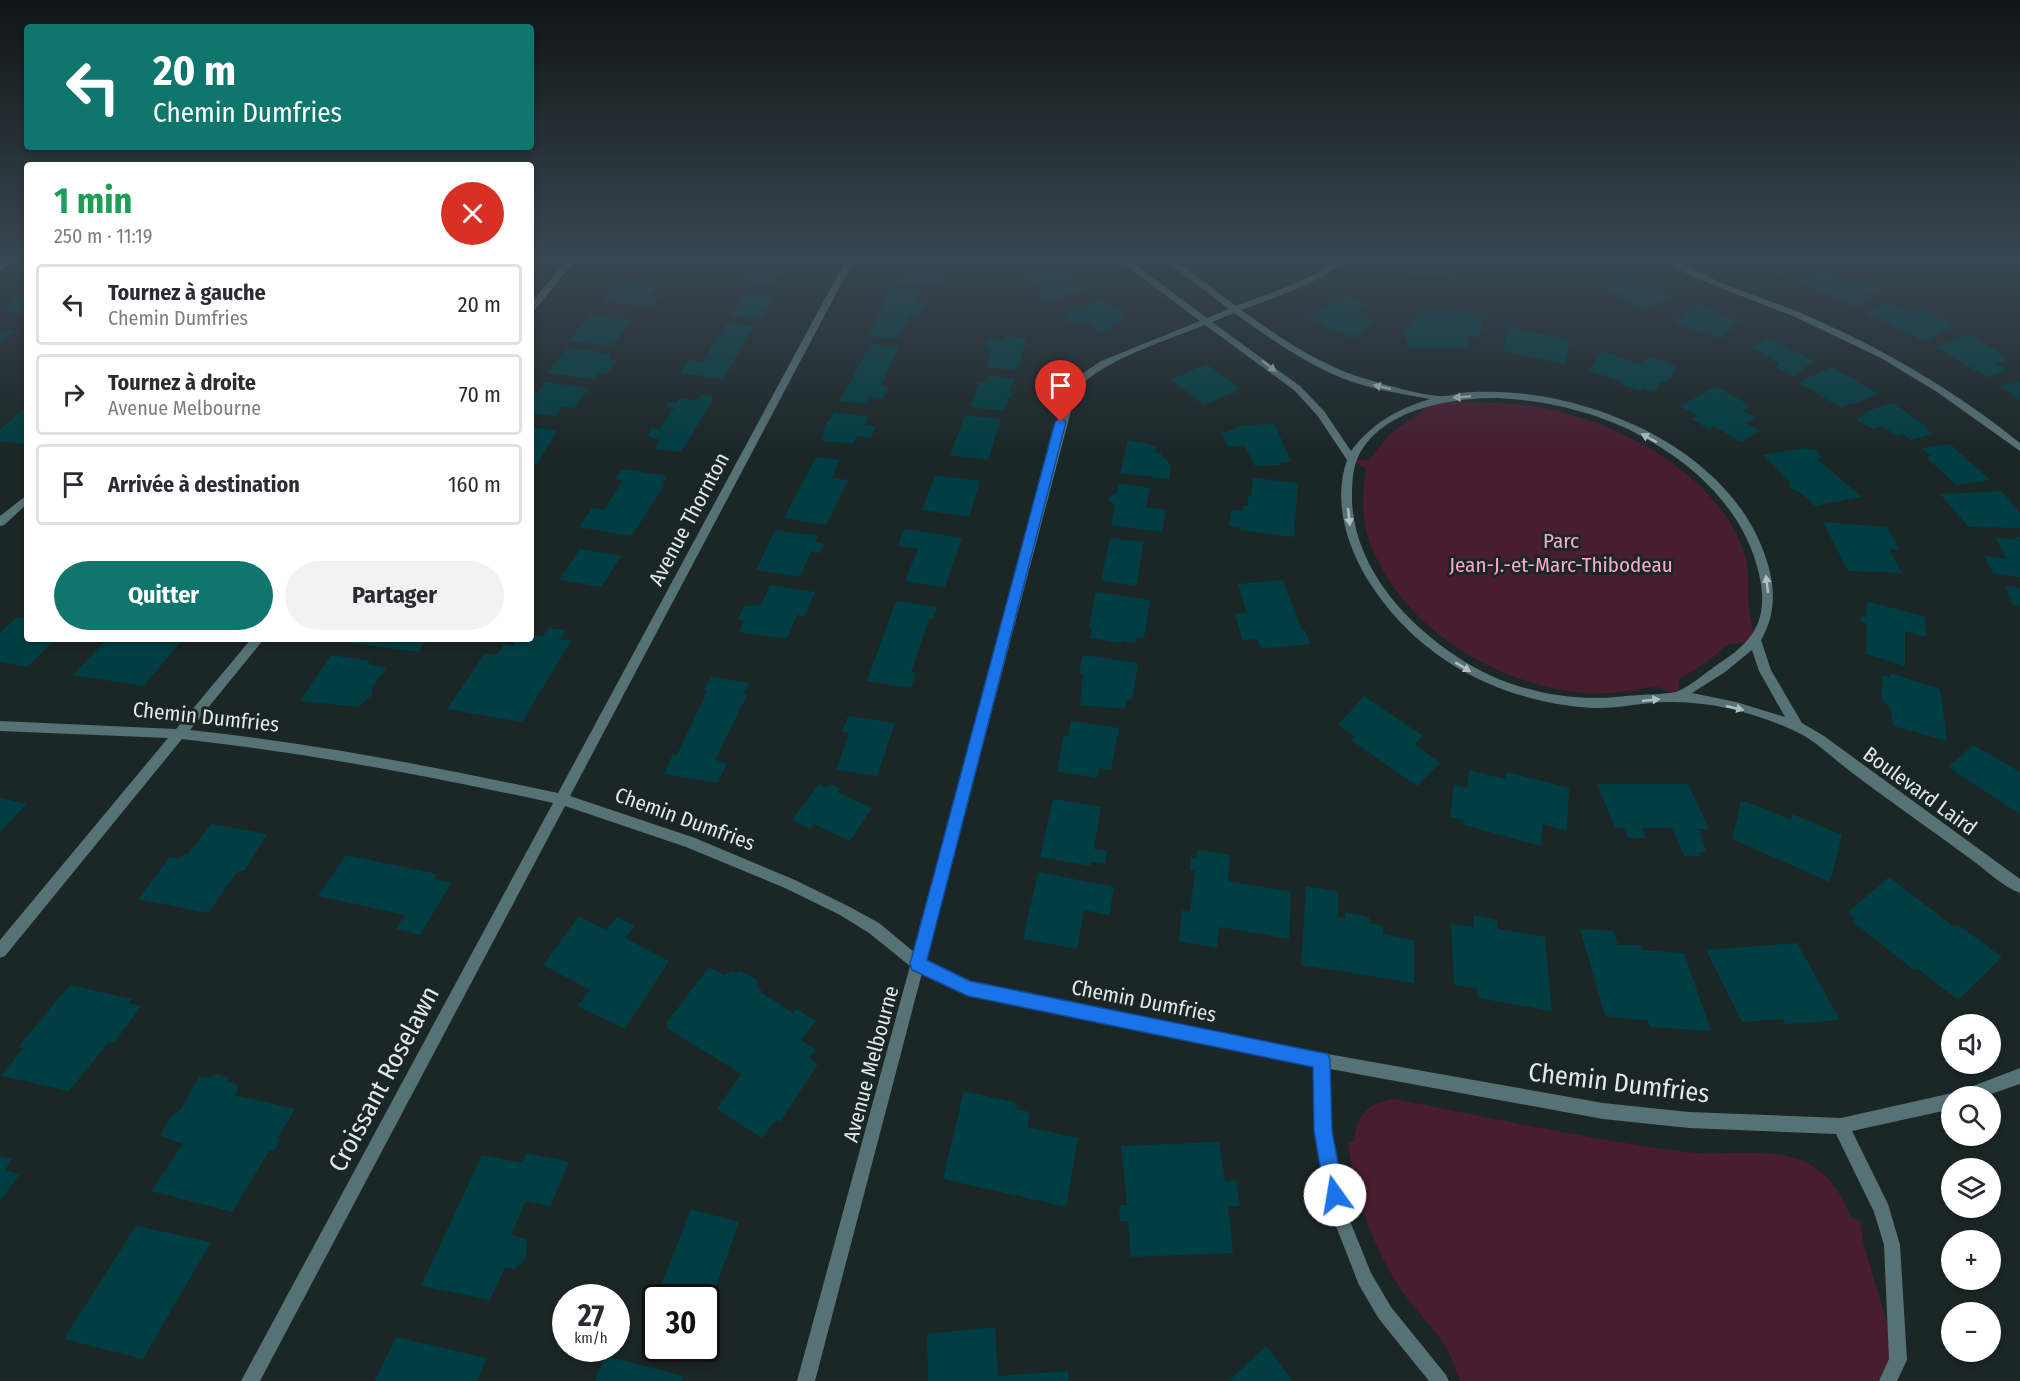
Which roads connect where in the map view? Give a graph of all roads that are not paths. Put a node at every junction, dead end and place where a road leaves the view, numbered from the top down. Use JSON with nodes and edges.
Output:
{"nodes":[{"id":1,"x":816,"y":322,"type":"edge"},
{"id":2,"x":1201,"y":322,"type":"edge"},
{"id":3,"x":1206,"y":322,"type":"edge"},
{"id":4,"x":1257,"y":322,"type":"edge"},
{"id":5,"x":1816,"y":322,"type":"edge"},
{"id":6,"x":1440,"y":399,"type":"junction"},
{"id":7,"x":2020,"y":448,"type":"edge"},
{"id":8,"x":1351,"y":459,"type":"junction"},
{"id":9,"x":24,"y":501,"type":"edge"},
{"id":10,"x":0,"y":522,"type":"edge"},
{"id":11,"x":1755,"y":640,"type":"junction"},
{"id":12,"x":256,"y":642,"type":"edge"},
{"id":13,"x":1677,"y":697,"type":"junction"},
{"id":14,"x":0,"y":726,"type":"edge"},
{"id":15,"x":1797,"y":726,"type":"junction"},
{"id":16,"x":179,"y":734,"type":"junction"},
{"id":17,"x":561,"y":799,"type":"junction"},
{"id":18,"x":2020,"y":887,"type":"edge"},
{"id":19,"x":0,"y":951,"type":"edge"},
{"id":20,"x":918,"y":964,"type":"junction"},
{"id":21,"x":1322,"y":1060,"type":"junction"},
{"id":22,"x":2020,"y":1076,"type":"edge"},
{"id":23,"x":1992,"y":1086,"type":"edge"},
{"id":24,"x":1941,"y":1103,"type":"edge"},
{"id":25,"x":1841,"y":1126,"type":"junction"},
{"id":26,"x":250,"y":1381,"type":"edge"},
{"id":27,"x":806,"y":1381,"type":"edge"},
{"id":28,"x":1440,"y":1381,"type":"edge"},
{"id":29,"x":1888,"y":1381,"type":"edge"}],
"edges":[{"from":1,"to":17,"type":"street","name":"Avenue Thornton"},
{"from":2,"to":20,"type":"street","name":"Avenue Melbourne"},
{"from":3,"to":8,"type":"street","one_way":true},
{"from":6,"to":4,"type":"street","one_way":true},
{"from":5,"to":7,"type":"street"},
{"from":6,"to":8,"type":"street"},
{"from":11,"to":6,"type":"street","one_way":true},
{"from":8,"to":13,"type":"street","name":"Boulevard Laird","one_way":true},
{"from":9,"to":10,"type":"street"},
{"from":11,"to":13,"type":"street"},
{"from":11,"to":15,"type":"street","name":"Boulevard Laird"},
{"from":12,"to":16,"type":"street"},
{"from":13,"to":15,"type":"street","name":"Boulevard Laird","one_way":true},
{"from":14,"to":16,"type":"street","name":"Chemin Dumfries"},
{"from":15,"to":18,"type":"street","name":"Boulevard Laird"},
{"from":16,"to":17,"type":"street","name":"Chemin Dumfries"},
{"from":16,"to":19,"type":"street"},
{"from":17,"to":20,"type":"street","name":"Chemin Dumfries"},
{"from":17,"to":26,"type":"street","name":"Croissant Roselawn"},
{"from":20,"to":21,"type":"street","name":"Chemin Dumfries"},
{"from":20,"to":27,"type":"street","name":"Avenue Melbourne"},
{"from":21,"to":25,"type":"street","name":"Chemin Dumfries"},
{"from":21,"to":28,"type":"street"},
{"from":22,"to":23,"type":"street"},
{"from":24,"to":25,"type":"street","name":"Chemin Dumfries"},
{"from":25,"to":29,"type":"street"}]}
